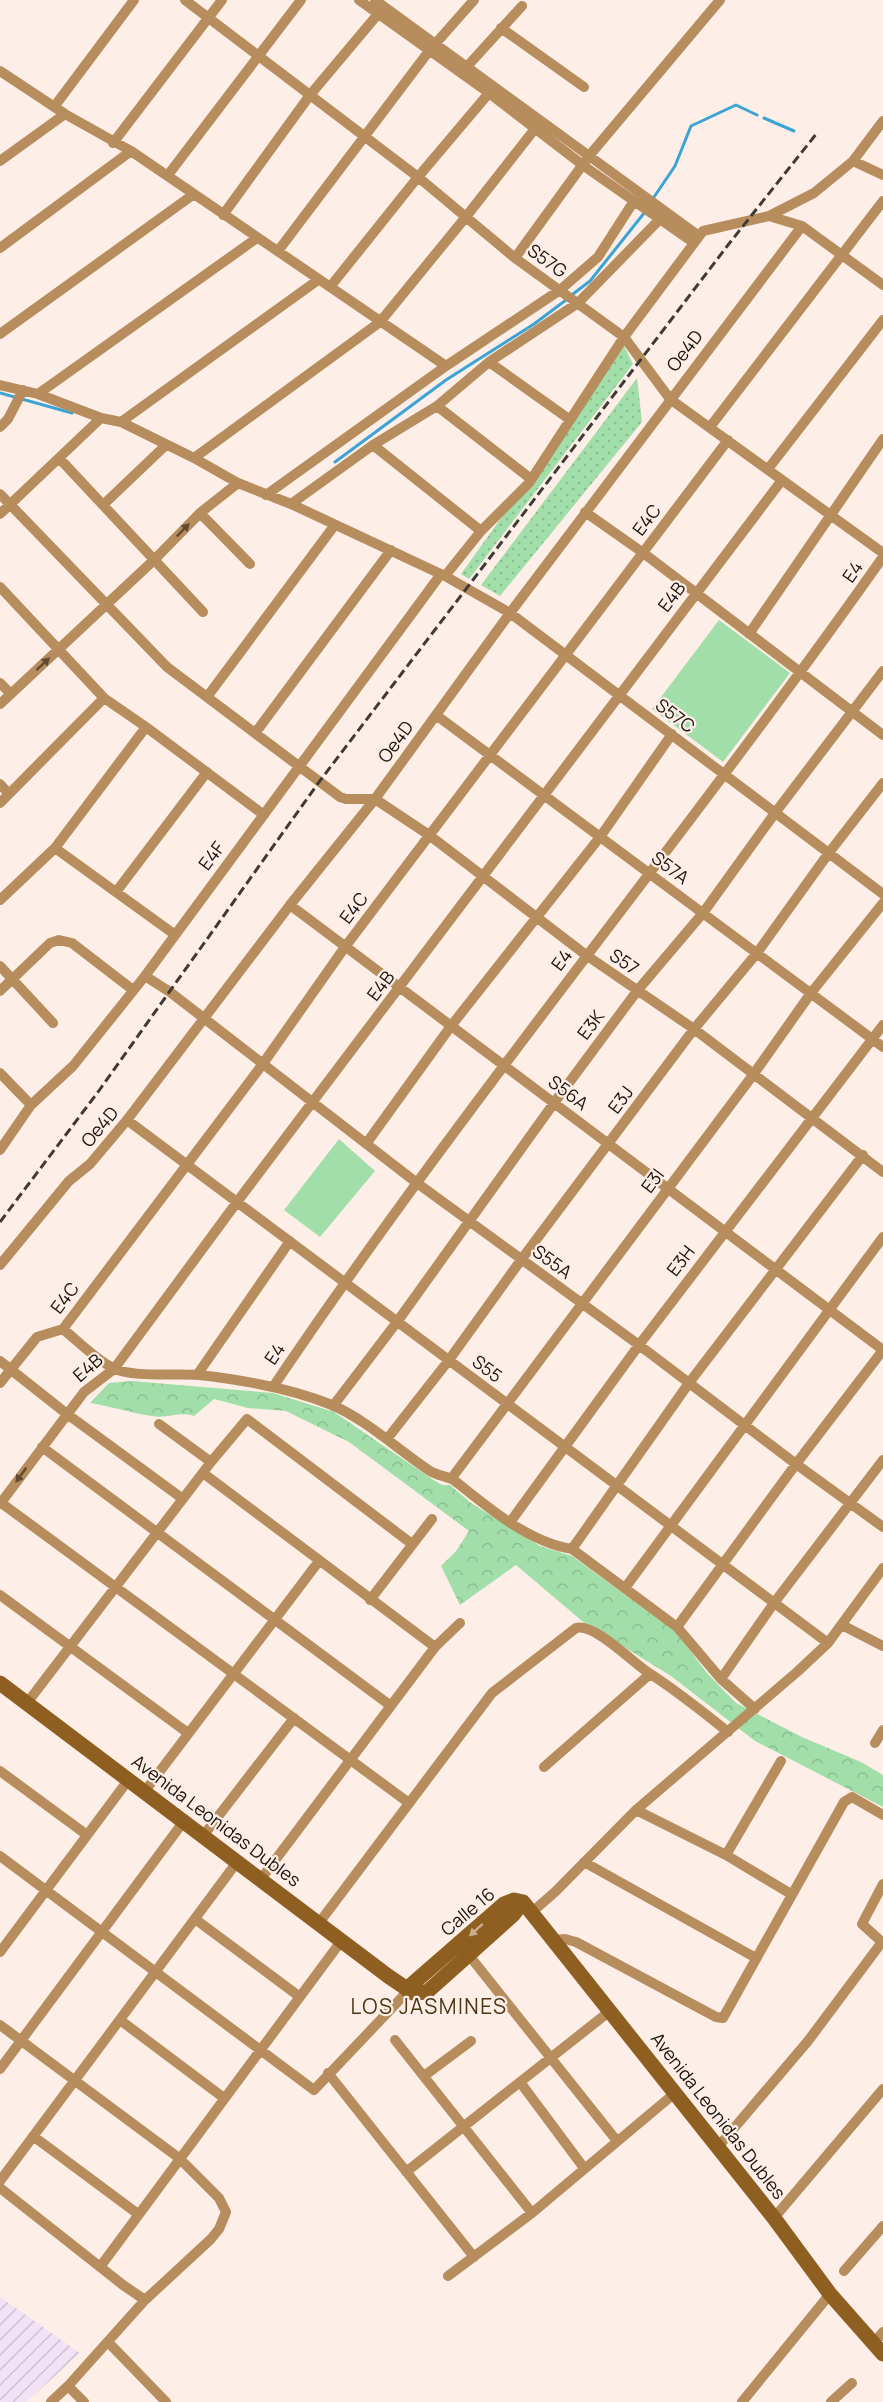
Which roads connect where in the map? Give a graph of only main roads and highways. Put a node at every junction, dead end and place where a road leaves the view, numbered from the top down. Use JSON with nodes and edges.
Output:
{"nodes":[{"id":1,"x":2,"y":1690,"type":"edge"},
{"id":2,"x":528,"y":1907,"type":"junction"},
{"id":3,"x":408,"y":1991,"type":"junction"},
{"id":4,"x":880,"y":2343,"type":"edge"}],
"edges":[{"from":1,"to":3,"type":"main road","name":"Avenida Leonidas Dubles"},
{"from":2,"to":3,"type":"main road","name":"Calle 16"},
{"from":2,"to":3,"type":"main road","name":"Calle 16","one_way":true},
{"from":2,"to":4,"type":"main road","name":"Avenida Leonidas Dubles"}]}
